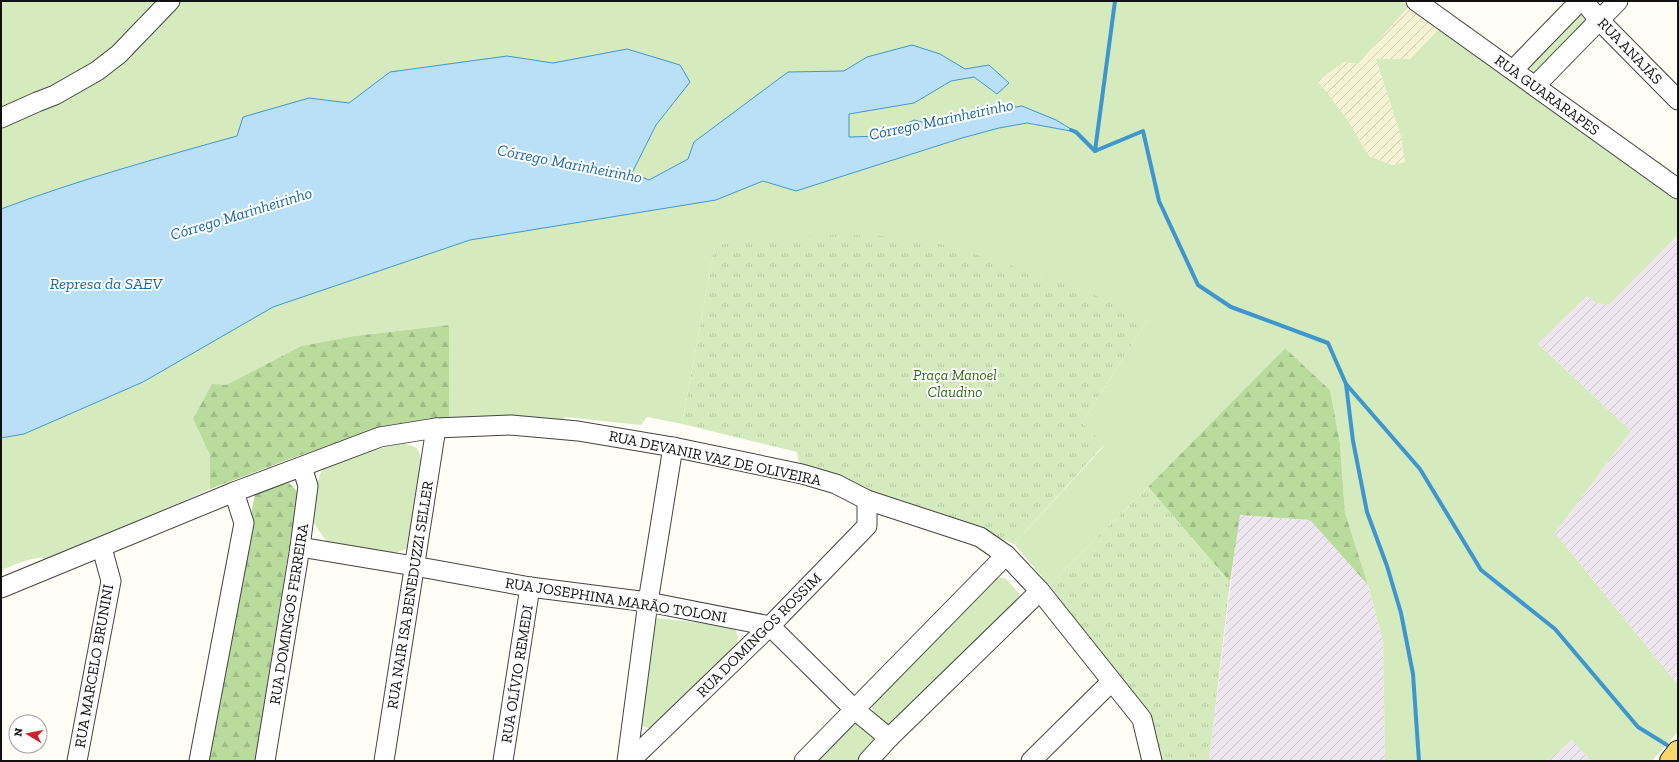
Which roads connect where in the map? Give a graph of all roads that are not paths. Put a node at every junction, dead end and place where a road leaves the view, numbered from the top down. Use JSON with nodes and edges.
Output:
{"nodes":[{"id":1,"x":170,"y":1,"type":"edge"},
{"id":2,"x":1416,"y":1,"type":"edge"},
{"id":3,"x":1580,"y":1,"type":"edge"},
{"id":4,"x":1584,"y":1,"type":"edge"},
{"id":5,"x":1618,"y":1,"type":"edge"},
{"id":6,"x":1599,"y":20,"type":"junction"},
{"id":7,"x":1513,"y":70,"type":"junction"},
{"id":8,"x":1535,"y":86,"type":"junction"},
{"id":9,"x":1678,"y":100,"type":"edge"},
{"id":10,"x":1,"y":118,"type":"edge"},
{"id":11,"x":1678,"y":189,"type":"edge"},
{"id":12,"x":436,"y":428,"type":"junction"},
{"id":13,"x":673,"y":447,"type":"junction"},
{"id":14,"x":302,"y":467,"type":"junction"},
{"id":15,"x":234,"y":492,"type":"junction"},
{"id":16,"x":867,"y":500,"type":"junction"},
{"id":17,"x":300,"y":547,"type":"junction"},
{"id":18,"x":102,"y":548,"type":"junction"},
{"id":19,"x":1006,"y":554,"type":"junction"},
{"id":20,"x":414,"y":566,"type":"junction"},
{"id":21,"x":530,"y":587,"type":"junction"},
{"id":22,"x":1,"y":588,"type":"edge"},
{"id":23,"x":1040,"y":591,"type":"junction"},
{"id":24,"x":648,"y":602,"type":"junction"},
{"id":25,"x":770,"y":626,"type":"junction"},
{"id":26,"x":1111,"y":682,"type":"junction"},
{"id":27,"x":855,"y":710,"type":"junction"},
{"id":28,"x":889,"y":738,"type":"junction"},
{"id":29,"x":1678,"y":752,"type":"edge"},
{"id":30,"x":77,"y":761,"type":"edge"},
{"id":31,"x":199,"y":761,"type":"edge"},
{"id":32,"x":265,"y":761,"type":"edge"},
{"id":33,"x":384,"y":761,"type":"edge"},
{"id":34,"x":503,"y":761,"type":"edge"},
{"id":35,"x":626,"y":761,"type":"edge"},
{"id":36,"x":630,"y":761,"type":"edge"},
{"id":37,"x":804,"y":761,"type":"edge"},
{"id":38,"x":868,"y":761,"type":"edge"},
{"id":39,"x":1031,"y":761,"type":"edge"},
{"id":40,"x":1152,"y":761,"type":"edge"},
{"id":41,"x":1671,"y":761,"type":"edge"}],
"edges":[{"from":1,"to":10,"type":"street"},
{"from":2,"to":7,"type":"street","name":"RUA GUARARAPES"},
{"from":3,"to":7,"type":"street"},
{"from":4,"to":6,"type":"street","name":"RUA ANAJÁS"},
{"from":5,"to":6,"type":"street"},
{"from":6,"to":8,"type":"street"},
{"from":6,"to":9,"type":"street","name":"RUA ANAJÁS"},
{"from":7,"to":8,"type":"street","name":"RUA GUARARAPES"},
{"from":8,"to":11,"type":"street","name":"RUA GUARARAPES"},
{"from":12,"to":13,"type":"street","name":"RUA DEVANIR VAZ DE OLIVEIRA"},
{"from":12,"to":14,"type":"street","name":"RUA DEVANIR VAZ DE OLIVEIRA"},
{"from":12,"to":20,"type":"street","name":"RUA NAIR ISA BENEDUZZI SELLER"},
{"from":13,"to":16,"type":"street","name":"RUA DEVANIR VAZ DE OLIVEIRA"},
{"from":13,"to":24,"type":"street"},
{"from":14,"to":15,"type":"street","name":"RUA DEVANIR VAZ DE OLIVEIRA"},
{"from":14,"to":17,"type":"street","name":"RUA DOMINGOS FERREIRA"},
{"from":15,"to":18,"type":"street","name":"RUA DEVANIR VAZ DE OLIVEIRA"},
{"from":15,"to":31,"type":"street"},
{"from":16,"to":19,"type":"street","name":"RUA DEVANIR VAZ DE OLIVEIRA"},
{"from":16,"to":25,"type":"street","name":"RUA DOMINGOS ROSSIM"},
{"from":17,"to":20,"type":"street","name":"RUA JOSEPHINA MARÃO TOLONI"},
{"from":17,"to":32,"type":"street","name":"RUA DOMINGOS FERREIRA"},
{"from":18,"to":22,"type":"street","name":"RUA DEVANIR VAZ DE OLIVEIRA"},
{"from":18,"to":30,"type":"street","name":"RUA MARCELO BRUNINI"},
{"from":19,"to":23,"type":"street","name":"RUA DEVANIR VAZ DE OLIVEIRA"},
{"from":19,"to":27,"type":"street"},
{"from":20,"to":21,"type":"street","name":"RUA JOSEPHINA MARÃO TOLONI"},
{"from":20,"to":33,"type":"street","name":"RUA NAIR ISA BENEDUZZI SELLER"},
{"from":21,"to":24,"type":"street","name":"RUA JOSEPHINA MARÃO TOLONI"},
{"from":21,"to":34,"type":"street","name":"RUA OLÍVIO REMEDI"},
{"from":23,"to":26,"type":"street","name":"RUA DEVANIR VAZ DE OLIVEIRA"},
{"from":23,"to":28,"type":"street"},
{"from":24,"to":25,"type":"street","name":"RUA JOSEPHINA MARÃO TOLONI"},
{"from":24,"to":35,"type":"street"},
{"from":25,"to":27,"type":"street"},
{"from":25,"to":36,"type":"street","name":"RUA DOMINGOS ROSSIM"},
{"from":26,"to":39,"type":"street"},
{"from":26,"to":40,"type":"street","name":"RUA DEVANIR VAZ DE OLIVEIRA"},
{"from":27,"to":28,"type":"street"},
{"from":27,"to":37,"type":"street"},
{"from":28,"to":38,"type":"street"},
{"from":29,"to":41,"type":"main road"}]}
